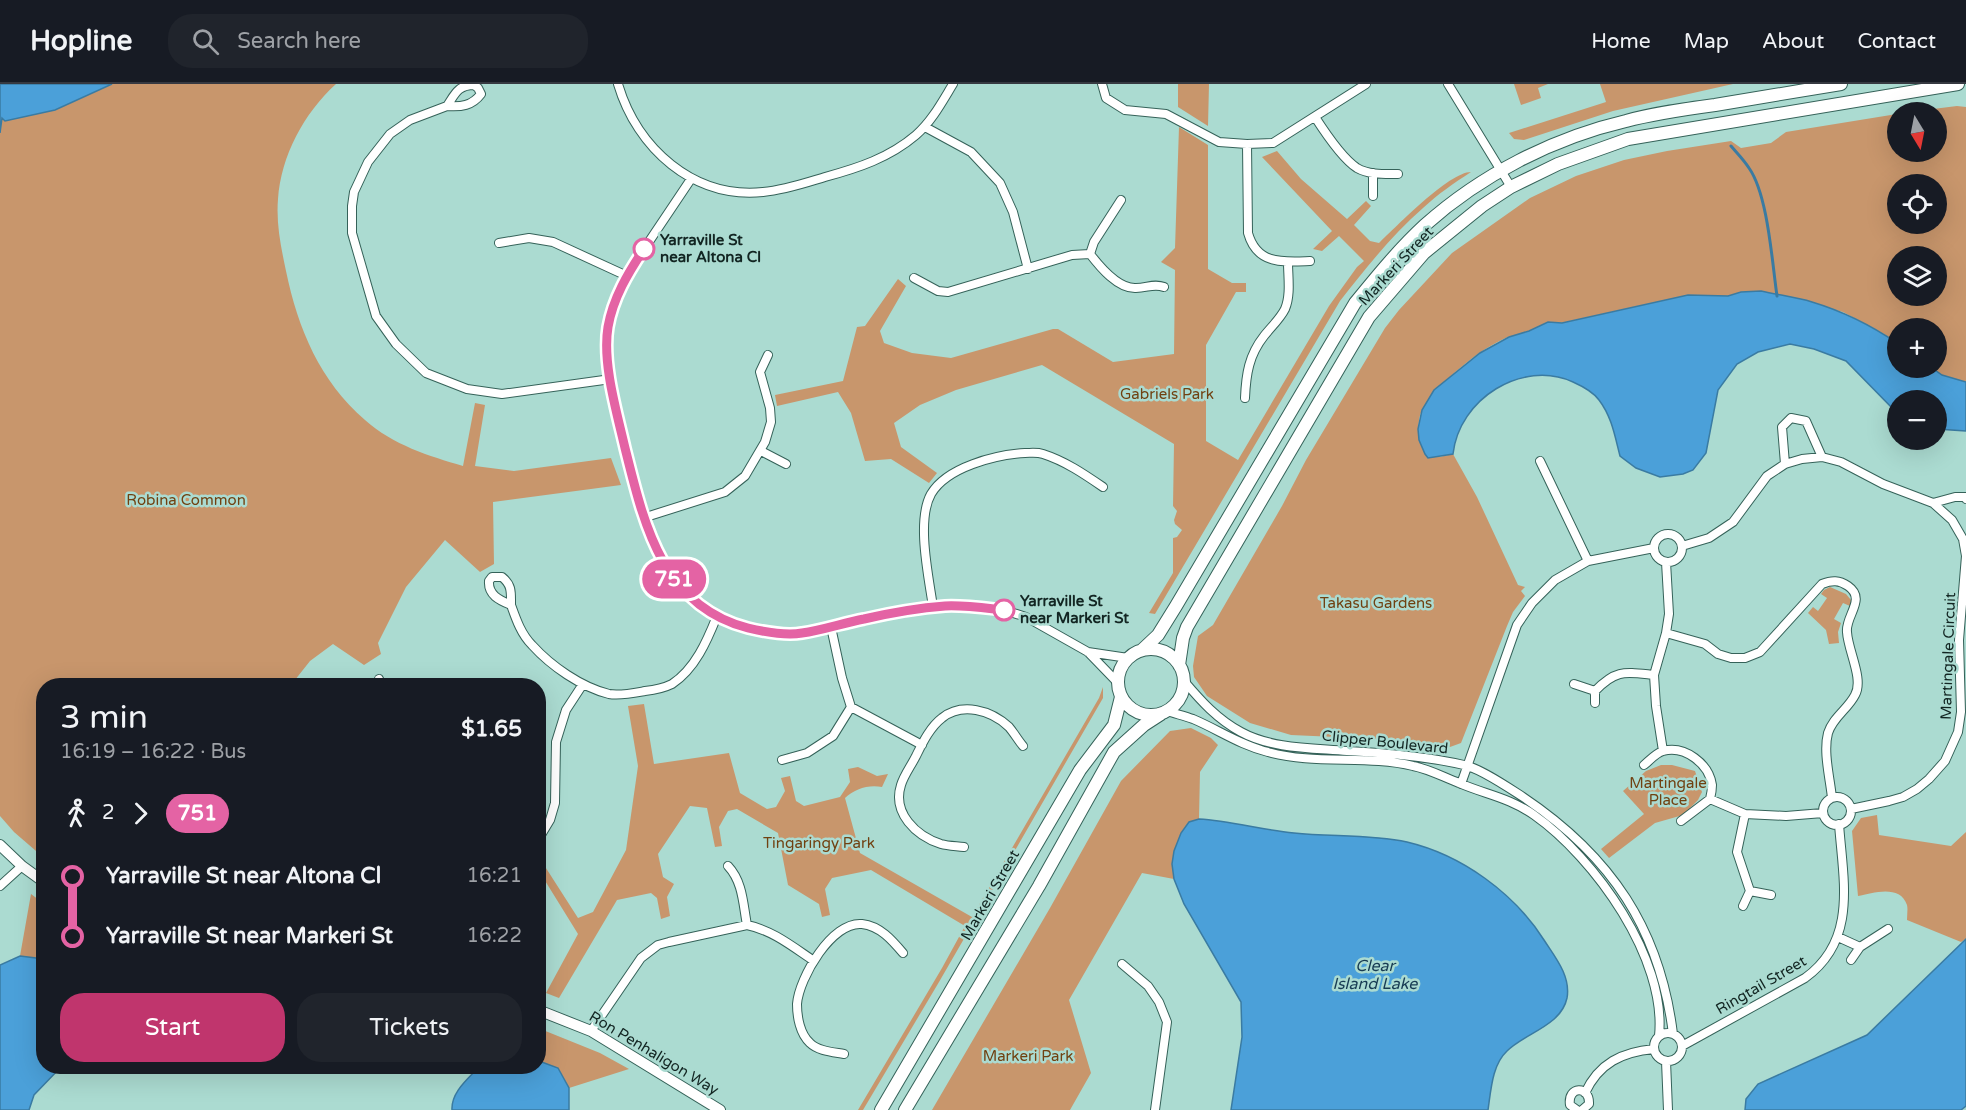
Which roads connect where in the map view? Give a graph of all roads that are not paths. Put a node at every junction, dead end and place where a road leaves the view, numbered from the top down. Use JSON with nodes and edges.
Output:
{"nodes":[{"id":1,"x":618,"y":84,"type":"edge"},
{"id":2,"x":953,"y":84,"type":"edge"},
{"id":3,"x":1102,"y":84,"type":"edge"},
{"id":4,"x":1448,"y":84,"type":"edge"},
{"id":5,"x":1841,"y":84,"type":"edge"},
{"id":6,"x":1958,"y":84,"type":"edge"},
{"id":7,"x":1361,"y":85,"type":"edge"},
{"id":8,"x":447,"y":106,"type":"dead end"},
{"id":9,"x":1315,"y":117,"type":"junction"},
{"id":10,"x":925,"y":127,"type":"junction"},
{"id":11,"x":1247,"y":144,"type":"junction"},
{"id":12,"x":1502,"y":171,"type":"junction"},
{"id":13,"x":1373,"y":173,"type":"junction"},
{"id":14,"x":1398,"y":174,"type":"dead end"},
{"id":15,"x":691,"y":178,"type":"junction"},
{"id":16,"x":1511,"y":187,"type":"junction"},
{"id":17,"x":1373,"y":196,"type":"dead end"},
{"id":18,"x":1121,"y":200,"type":"dead end"},
{"id":19,"x":499,"y":243,"type":"dead end"},
{"id":20,"x":1090,"y":254,"type":"junction"},
{"id":21,"x":1310,"y":261,"type":"dead end"},
{"id":22,"x":1288,"y":262,"type":"junction"},
{"id":23,"x":1028,"y":269,"type":"junction"},
{"id":24,"x":627,"y":276,"type":"junction"},
{"id":25,"x":914,"y":278,"type":"dead end"},
{"id":26,"x":1164,"y":287,"type":"dead end"},
{"id":27,"x":768,"y":355,"type":"dead end"},
{"id":28,"x":611,"y":379,"type":"junction"},
{"id":29,"x":1245,"y":398,"type":"dead end"},
{"id":30,"x":761,"y":451,"type":"junction"},
{"id":31,"x":1822,"y":457,"type":"junction"},
{"id":32,"x":1540,"y":461,"type":"dead end"},
{"id":33,"x":786,"y":464,"type":"dead end"},
{"id":34,"x":1785,"y":464,"type":"junction"},
{"id":35,"x":1103,"y":487,"type":"dead end"},
{"id":36,"x":1966,"y":499,"type":"edge"},
{"id":37,"x":1933,"y":503,"type":"junction"},
{"id":38,"x":646,"y":517,"type":"junction"},
{"id":39,"x":1682,"y":546,"type":"junction"},
{"id":40,"x":1965,"y":546,"type":"edge"},
{"id":41,"x":1654,"y":548,"type":"junction"},
{"id":42,"x":1588,"y":561,"type":"junction"},
{"id":43,"x":1666,"y":562,"type":"junction"},
{"id":44,"x":511,"y":605,"type":"dead end"},
{"id":45,"x":933,"y":608,"type":"junction"},
{"id":46,"x":717,"y":616,"type":"junction"},
{"id":47,"x":831,"y":627,"type":"junction"},
{"id":48,"x":1666,"y":633,"type":"junction"},
{"id":49,"x":1142,"y":650,"type":"junction"},
{"id":50,"x":1088,"y":652,"type":"junction"},
{"id":51,"x":1128,"y":658,"type":"junction"},
{"id":52,"x":1179,"y":665,"type":"junction"},
{"id":53,"x":1654,"y":675,"type":"junction"},
{"id":54,"x":1184,"y":681,"type":"junction"},
{"id":55,"x":1118,"y":683,"type":"junction"},
{"id":56,"x":583,"y":684,"type":"junction"},
{"id":57,"x":1574,"y":684,"type":"dead end"},
{"id":58,"x":1595,"y":691,"type":"junction"},
{"id":59,"x":1121,"y":696,"type":"junction"},
{"id":60,"x":1594,"y":703,"type":"dead end"},
{"id":61,"x":851,"y":707,"type":"junction"},
{"id":62,"x":1164,"y":712,"type":"junction"},
{"id":63,"x":922,"y":745,"type":"junction"},
{"id":64,"x":1023,"y":746,"type":"dead end"},
{"id":65,"x":1662,"y":751,"type":"junction"},
{"id":66,"x":782,"y":760,"type":"dead end"},
{"id":67,"x":1467,"y":765,"type":"junction"},
{"id":68,"x":1644,"y":765,"type":"dead end"},
{"id":69,"x":1461,"y":784,"type":"junction"},
{"id":70,"x":1832,"y":798,"type":"junction"},
{"id":71,"x":1710,"y":800,"type":"junction"},
{"id":72,"x":1851,"y":809,"type":"junction"},
{"id":73,"x":1823,"y":813,"type":"junction"},
{"id":74,"x":1745,"y":814,"type":"junction"},
{"id":75,"x":1682,"y":821,"type":"dead end"},
{"id":76,"x":1839,"y":824,"type":"junction"},
{"id":77,"x":546,"y":827,"type":"edge"},
{"id":78,"x":0,"y":845,"type":"edge"},
{"id":79,"x":963,"y":847,"type":"dead end"},
{"id":80,"x":22,"y":866,"type":"junction"},
{"id":81,"x":728,"y":866,"type":"dead end"},
{"id":82,"x":36,"y":876,"type":"edge"},
{"id":83,"x":0,"y":886,"type":"edge"},
{"id":84,"x":1750,"y":891,"type":"junction"},
{"id":85,"x":1771,"y":895,"type":"dead end"},
{"id":86,"x":1743,"y":906,"type":"dead end"},
{"id":87,"x":747,"y":926,"type":"junction"},
{"id":88,"x":1888,"y":929,"type":"dead end"},
{"id":89,"x":1838,"y":937,"type":"junction"},
{"id":90,"x":1860,"y":947,"type":"junction"},
{"id":91,"x":903,"y":953,"type":"dead end"},
{"id":92,"x":1851,"y":960,"type":"dead end"},
{"id":93,"x":814,"y":961,"type":"junction"},
{"id":94,"x":1122,"y":964,"type":"dead end"},
{"id":95,"x":546,"y":1013,"type":"edge"},
{"id":96,"x":591,"y":1031,"type":"junction"},
{"id":97,"x":1673,"y":1034,"type":"junction"},
{"id":98,"x":1659,"y":1036,"type":"junction"},
{"id":99,"x":1682,"y":1046,"type":"junction"},
{"id":100,"x":1654,"y":1049,"type":"junction"},
{"id":101,"x":844,"y":1054,"type":"dead end"},
{"id":102,"x":1666,"y":1061,"type":"junction"},
{"id":103,"x":1586,"y":1093,"type":"junction"},
{"id":104,"x":720,"y":1110,"type":"edge"},
{"id":105,"x":882,"y":1110,"type":"edge"},
{"id":106,"x":905,"y":1110,"type":"edge"},
{"id":107,"x":1155,"y":1110,"type":"edge"},
{"id":108,"x":1577,"y":1110,"type":"edge"},
{"id":109,"x":1582,"y":1110,"type":"edge"},
{"id":110,"x":1668,"y":1110,"type":"edge"}],
"edges":[{"from":1,"to":15,"type":"street"},
{"from":2,"to":10,"type":"street"},
{"from":3,"to":11,"type":"street"},
{"from":4,"to":12,"type":"street"},
{"from":5,"to":12,"type":"main road","name":"Markeri Street"},
{"from":6,"to":16,"type":"main road","name":"Markeri Street"},
{"from":7,"to":9,"type":"street"},
{"from":8,"to":28,"type":"street"},
{"from":9,"to":11,"type":"street"},
{"from":9,"to":13,"type":"street"},
{"from":10,"to":15,"type":"street"},
{"from":10,"to":23,"type":"street"},
{"from":11,"to":22,"type":"street"},
{"from":12,"to":16,"type":"street"},
{"from":12,"to":49,"type":"main road","name":"Markeri Street"},
{"from":13,"to":14,"type":"street"},
{"from":13,"to":17,"type":"street"},
{"from":15,"to":24,"type":"street"},
{"from":16,"to":52,"type":"main road","name":"Markeri Street"},
{"from":18,"to":20,"type":"street"},
{"from":19,"to":24,"type":"street"},
{"from":20,"to":23,"type":"street"},
{"from":20,"to":26,"type":"street"},
{"from":21,"to":22,"type":"street"},
{"from":22,"to":29,"type":"street"},
{"from":23,"to":25,"type":"street"},
{"from":24,"to":28,"type":"street"},
{"from":27,"to":30,"type":"street"},
{"from":28,"to":38,"type":"street"},
{"from":30,"to":33,"type":"street"},
{"from":30,"to":38,"type":"street"},
{"from":31,"to":34,"type":"street","name":"Martingale Circuit"},
{"from":31,"to":34,"type":"street"},
{"from":31,"to":37,"type":"street","name":"Martingale Circuit"},
{"from":32,"to":42,"type":"street"},
{"from":34,"to":39,"type":"street","name":"Martingale Circuit"},
{"from":35,"to":45,"type":"street"},
{"from":36,"to":37,"type":"street"},
{"from":37,"to":40,"type":"street","name":"Martingale Circuit"},
{"from":38,"to":46,"type":"street"},
{"from":39,"to":41,"type":"street"},
{"from":39,"to":43,"type":"street"},
{"from":40,"to":72,"type":"street","name":"Martingale Circuit"},
{"from":41,"to":42,"type":"street"},
{"from":41,"to":43,"type":"street"},
{"from":42,"to":67,"type":"street"},
{"from":43,"to":48,"type":"street"},
{"from":44,"to":56,"type":"street"},
{"from":45,"to":47,"type":"street"},
{"from":45,"to":50,"type":"street"},
{"from":46,"to":47,"type":"street"},
{"from":46,"to":56,"type":"street"},
{"from":47,"to":61,"type":"street"},
{"from":48,"to":53,"type":"street"},
{"from":48,"to":70,"type":"street"},
{"from":49,"to":51,"type":"main road"},
{"from":49,"to":52,"type":"main road"},
{"from":50,"to":51,"type":"street"},
{"from":50,"to":55,"type":"street"},
{"from":51,"to":55,"type":"main road"},
{"from":52,"to":54,"type":"main road"},
{"from":53,"to":58,"type":"street"},
{"from":53,"to":65,"type":"street"},
{"from":54,"to":62,"type":"main road"},
{"from":54,"to":67,"type":"street","name":"Clipper Boulevard"},
{"from":55,"to":59,"type":"main road"},
{"from":56,"to":77,"type":"street"},
{"from":57,"to":58,"type":"street"},
{"from":58,"to":60,"type":"street"},
{"from":59,"to":62,"type":"main road"},
{"from":59,"to":105,"type":"main road","name":"Markeri Street"},
{"from":61,"to":63,"type":"street"},
{"from":61,"to":66,"type":"street"},
{"from":62,"to":69,"type":"street","name":"Clipper Boulevard"},
{"from":62,"to":106,"type":"main road"},
{"from":63,"to":64,"type":"street"},
{"from":63,"to":79,"type":"street"},
{"from":65,"to":68,"type":"street"},
{"from":65,"to":71,"type":"street"},
{"from":67,"to":69,"type":"street"},
{"from":67,"to":97,"type":"street","name":"Clipper Boulevard"},
{"from":69,"to":98,"type":"street","name":"Clipper Boulevard"},
{"from":70,"to":72,"type":"street"},
{"from":70,"to":73,"type":"street"},
{"from":71,"to":74,"type":"street"},
{"from":71,"to":75,"type":"street"},
{"from":72,"to":76,"type":"street"},
{"from":73,"to":74,"type":"street"},
{"from":73,"to":76,"type":"street"},
{"from":74,"to":84,"type":"street"},
{"from":76,"to":89,"type":"street","name":"Ringtail Street"},
{"from":78,"to":80,"type":"street"},
{"from":80,"to":82,"type":"street"},
{"from":80,"to":83,"type":"street"},
{"from":81,"to":87,"type":"street"},
{"from":84,"to":85,"type":"street"},
{"from":84,"to":86,"type":"street"},
{"from":87,"to":93,"type":"street"},
{"from":87,"to":96,"type":"street"},
{"from":88,"to":90,"type":"street"},
{"from":89,"to":90,"type":"street"},
{"from":89,"to":99,"type":"street","name":"Ringtail Street"},
{"from":90,"to":92,"type":"street"},
{"from":91,"to":93,"type":"street"},
{"from":93,"to":101,"type":"street"},
{"from":94,"to":107,"type":"street"},
{"from":95,"to":96,"type":"street","name":"Ron Penhaligon Way"},
{"from":96,"to":104,"type":"street","name":"Ron Penhaligon Way"},
{"from":97,"to":98,"type":"street"},
{"from":97,"to":99,"type":"street"},
{"from":98,"to":100,"type":"street"},
{"from":99,"to":102,"type":"street"},
{"from":100,"to":102,"type":"street"},
{"from":100,"to":103,"type":"street"},
{"from":102,"to":110,"type":"street"},
{"from":103,"to":108,"type":"street"},
{"from":103,"to":109,"type":"street"}]}
